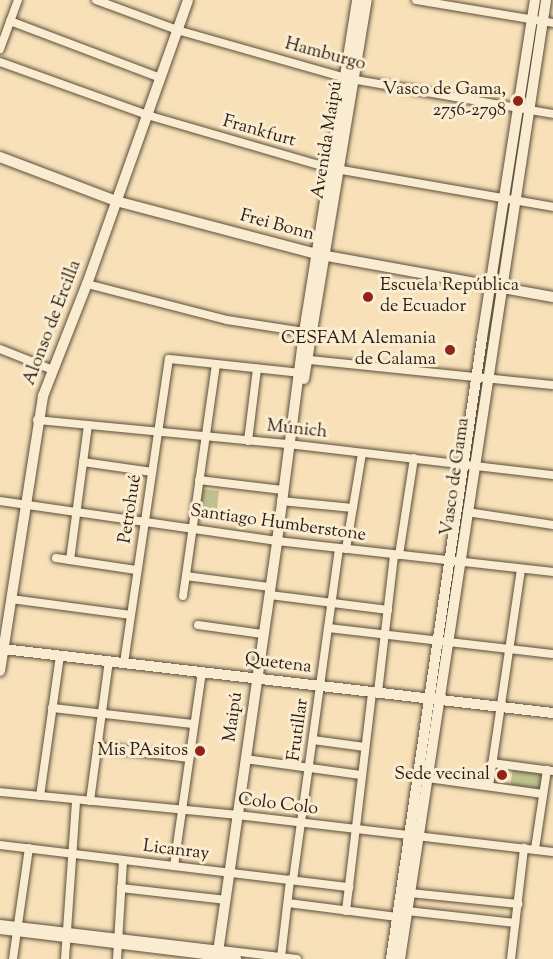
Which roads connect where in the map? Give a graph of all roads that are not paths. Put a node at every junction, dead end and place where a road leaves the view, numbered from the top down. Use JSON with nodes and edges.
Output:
{"nodes":[{"id":1,"x":18,"y":0,"type":"edge"},
{"id":2,"x":96,"y":0,"type":"edge"},
{"id":3,"x":188,"y":0,"type":"edge"},
{"id":4,"x":357,"y":0,"type":"edge"},
{"id":5,"x":367,"y":0,"type":"edge"},
{"id":6,"x":416,"y":0,"type":"edge"},
{"id":7,"x":535,"y":0,"type":"edge"},
{"id":8,"x":546,"y":0,"type":"edge"},
{"id":9,"x":108,"y":2,"type":"edge"},
{"id":10,"x":10,"y":21,"type":"junction"},
{"id":11,"x":543,"y":21,"type":"edge"},
{"id":12,"x":177,"y":30,"type":"junction"},
{"id":13,"x":0,"y":50,"type":"edge"},
{"id":14,"x":0,"y":62,"type":"edge"},
{"id":15,"x":161,"y":78,"type":"junction"},
{"id":16,"x":350,"y":79,"type":"junction"},
{"id":17,"x":525,"y":109,"type":"junction"},
{"id":18,"x":553,"y":114,"type":"edge"},
{"id":19,"x":147,"y":115,"type":"junction"},
{"id":20,"x":0,"y":157,"type":"edge"},
{"id":21,"x":335,"y":169,"type":"junction"},
{"id":22,"x":504,"y":198,"type":"junction"},
{"id":23,"x":517,"y":200,"type":"junction"},
{"id":24,"x":116,"y":201,"type":"junction"},
{"id":25,"x":553,"y":207,"type":"edge"},
{"id":26,"x":321,"y":255,"type":"junction"},
{"id":27,"x":87,"y":284,"type":"junction"},
{"id":28,"x":496,"y":288,"type":"junction"},
{"id":29,"x":553,"y":297,"type":"edge"},
{"id":30,"x":304,"y":332,"type":"junction"},
{"id":31,"x":0,"y":349,"type":"edge"},
{"id":32,"x":309,"y":360,"type":"junction"},
{"id":33,"x":216,"y":365,"type":"junction"},
{"id":34,"x":256,"y":369,"type":"junction"},
{"id":35,"x":53,"y":370,"type":"junction"},
{"id":36,"x":299,"y":373,"type":"junction"},
{"id":37,"x":482,"y":378,"type":"junction"},
{"id":38,"x":553,"y":385,"type":"edge"},
{"id":39,"x":37,"y":420,"type":"junction"},
{"id":40,"x":88,"y":425,"type":"junction"},
{"id":41,"x":158,"y":432,"type":"junction"},
{"id":42,"x":205,"y":436,"type":"junction"},
{"id":43,"x":248,"y":441,"type":"junction"},
{"id":44,"x":288,"y":444,"type":"junction"},
{"id":45,"x":362,"y":453,"type":"junction"},
{"id":46,"x":414,"y":458,"type":"junction"},
{"id":47,"x":83,"y":462,"type":"junction"},
{"id":48,"x":469,"y":465,"type":"junction"},
{"id":49,"x":152,"y":472,"type":"junction"},
{"id":50,"x":553,"y":475,"type":"edge"},
{"id":51,"x":199,"y":480,"type":"junction"},
{"id":52,"x":281,"y":495,"type":"junction"},
{"id":53,"x":0,"y":501,"type":"edge"},
{"id":54,"x":25,"y":506,"type":"junction"},
{"id":55,"x":353,"y":508,"type":"junction"},
{"id":56,"x":76,"y":512,"type":"junction"},
{"id":57,"x":467,"y":512,"type":"junction"},
{"id":58,"x":145,"y":521,"type":"junction"},
{"id":59,"x":553,"y":525,"type":"edge"},
{"id":60,"x":192,"y":528,"type":"junction"},
{"id":61,"x":277,"y":541,"type":"junction"},
{"id":62,"x":343,"y":548,"type":"junction"},
{"id":63,"x":397,"y":555,"type":"junction"},
{"id":64,"x":56,"y":558,"type":"dead end"},
{"id":65,"x":70,"y":560,"type":"junction"},
{"id":66,"x":455,"y":561,"type":"junction"},
{"id":67,"x":521,"y":569,"type":"junction"},
{"id":68,"x":136,"y":570,"type":"junction"},
{"id":69,"x":553,"y":572,"type":"edge"},
{"id":70,"x":186,"y":576,"type":"junction"},
{"id":71,"x":270,"y":591,"type":"junction"},
{"id":72,"x":183,"y":596,"type":"dead end"},
{"id":73,"x":11,"y":599,"type":"junction"},
{"id":74,"x":332,"y":604,"type":"junction"},
{"id":75,"x":388,"y":610,"type":"junction"},
{"id":76,"x":131,"y":615,"type":"junction"},
{"id":77,"x":198,"y":626,"type":"dead end"},
{"id":78,"x":328,"y":628,"type":"junction"},
{"id":79,"x":262,"y":634,"type":"junction"},
{"id":80,"x":384,"y":635,"type":"junction"},
{"id":81,"x":443,"y":641,"type":"junction"},
{"id":82,"x":2,"y":648,"type":"edge"},
{"id":83,"x":508,"y":648,"type":"junction"},
{"id":84,"x":553,"y":654,"type":"edge"},
{"id":85,"x":60,"y":655,"type":"junction"},
{"id":86,"x":110,"y":661,"type":"junction"},
{"id":87,"x":124,"y":663,"type":"junction"},
{"id":88,"x":0,"y":671,"type":"edge"},
{"id":89,"x":202,"y":672,"type":"junction"},
{"id":90,"x":256,"y":678,"type":"junction"},
{"id":91,"x":320,"y":686,"type":"junction"},
{"id":92,"x":375,"y":692,"type":"junction"},
{"id":93,"x":435,"y":699,"type":"junction"},
{"id":94,"x":499,"y":705,"type":"junction"},
{"id":95,"x":52,"y":708,"type":"junction"},
{"id":96,"x":553,"y":712,"type":"edge"},
{"id":97,"x":101,"y":714,"type":"junction"},
{"id":98,"x":194,"y":724,"type":"junction"},
{"id":99,"x":313,"y":740,"type":"junction"},
{"id":100,"x":97,"y":747,"type":"junction"},
{"id":101,"x":365,"y":747,"type":"junction"},
{"id":102,"x":189,"y":758,"type":"junction"},
{"id":103,"x":245,"y":759,"type":"junction"},
{"id":104,"x":492,"y":763,"type":"junction"},
{"id":105,"x":309,"y":768,"type":"junction"},
{"id":106,"x":550,"y":770,"type":"edge"},
{"id":107,"x":361,"y":775,"type":"junction"},
{"id":108,"x":428,"y":778,"type":"junction"},
{"id":109,"x":489,"y":786,"type":"junction"},
{"id":110,"x":0,"y":792,"type":"edge"},
{"id":111,"x":543,"y":794,"type":"junction"},
{"id":112,"x":40,"y":796,"type":"junction"},
{"id":113,"x":76,"y":800,"type":"junction"},
{"id":114,"x":90,"y":801,"type":"junction"},
{"id":115,"x":182,"y":810,"type":"junction"},
{"id":116,"x":237,"y":815,"type":"junction"},
{"id":117,"x":301,"y":822,"type":"junction"},
{"id":118,"x":355,"y":830,"type":"junction"},
{"id":119,"x":414,"y":836,"type":"junction"},
{"id":120,"x":0,"y":845,"type":"edge"},
{"id":121,"x":29,"y":848,"type":"junction"},
{"id":122,"x":524,"y":848,"type":"junction"},
{"id":123,"x":535,"y":849,"type":"junction"},
{"id":124,"x":553,"y":852,"type":"edge"},
{"id":125,"x":72,"y":854,"type":"junction"},
{"id":126,"x":123,"y":860,"type":"junction"},
{"id":127,"x":174,"y":866,"type":"junction"},
{"id":128,"x":229,"y":872,"type":"junction"},
{"id":129,"x":292,"y":880,"type":"junction"},
{"id":130,"x":349,"y":887,"type":"junction"},
{"id":131,"x":121,"y":888,"type":"junction"},
{"id":132,"x":410,"y":893,"type":"junction"},
{"id":133,"x":226,"y":900,"type":"junction"},
{"id":134,"x":288,"y":903,"type":"junction"},
{"id":135,"x":518,"y":904,"type":"junction"},
{"id":136,"x":346,"y":911,"type":"junction"},
{"id":137,"x":407,"y":911,"type":"junction"},
{"id":138,"x":397,"y":917,"type":"junction"},
{"id":139,"x":515,"y":923,"type":"junction"},
{"id":140,"x":0,"y":924,"type":"edge"},
{"id":141,"x":17,"y":929,"type":"junction"},
{"id":142,"x":0,"y":930,"type":"edge"},
{"id":143,"x":67,"y":934,"type":"junction"},
{"id":144,"x":118,"y":940,"type":"junction"},
{"id":145,"x":218,"y":955,"type":"edge"},
{"id":146,"x":281,"y":957,"type":"junction"},
{"id":147,"x":13,"y":959,"type":"edge"},
{"id":148,"x":65,"y":959,"type":"edge"},
{"id":149,"x":117,"y":959,"type":"edge"},
{"id":150,"x":237,"y":959,"type":"edge"},
{"id":151,"x":297,"y":959,"type":"edge"},
{"id":152,"x":391,"y":959,"type":"edge"},
{"id":153,"x":400,"y":959,"type":"edge"},
{"id":154,"x":511,"y":959,"type":"edge"}],
"edges":[{"from":1,"to":10,"type":"street"},
{"from":2,"to":9,"type":"street","name":"Hamburgo"},
{"from":3,"to":12,"type":"street","name":"Alonso de Ercilla"},
{"from":4,"to":16,"type":"street","name":"Avenida Maipú"},
{"from":5,"to":16,"type":"street","name":"Avenida Maipú"},
{"from":6,"to":11,"type":"street"},
{"from":7,"to":11,"type":"street","name":"Vasco de Gama"},
{"from":8,"to":11,"type":"street","name":"Vasco de Gama"},
{"from":9,"to":12,"type":"street","name":"Hamburgo"},
{"from":10,"to":13,"type":"street"},
{"from":10,"to":15,"type":"street"},
{"from":11,"to":17,"type":"street","name":"Vasco de Gama"},
{"from":12,"to":15,"type":"street","name":"Alonso de Ercilla"},
{"from":12,"to":16,"type":"street","name":"Hamburgo"},
{"from":14,"to":19,"type":"street","name":"Frankfurt"},
{"from":15,"to":19,"type":"street","name":"Alonso de Ercilla"},
{"from":16,"to":17,"type":"street","name":"Hamburgo"},
{"from":16,"to":21,"type":"street","name":"Avenida Maipú"},
{"from":17,"to":18,"type":"street","name":"Hamburgo"},
{"from":17,"to":22,"type":"street","name":"Vasco de Gama"},
{"from":17,"to":23,"type":"street","name":"Vasco de Gama"},
{"from":19,"to":21,"type":"street","name":"Frankfurt"},
{"from":19,"to":24,"type":"street","name":"Alonso de Ercilla"},
{"from":20,"to":24,"type":"street","name":"Frei Bonn"},
{"from":21,"to":22,"type":"street","name":"Frankfurt"},
{"from":21,"to":26,"type":"street","name":"Avenida Maipú"},
{"from":22,"to":23,"type":"street","name":"Frankfurt"},
{"from":22,"to":28,"type":"street","name":"Vasco de Gama"},
{"from":23,"to":25,"type":"street","name":"Frankfurt"},
{"from":23,"to":28,"type":"street","name":"Vasco de Gama"},
{"from":24,"to":26,"type":"street","name":"Frei Bonn"},
{"from":24,"to":27,"type":"street","name":"Alonso de Ercilla"},
{"from":26,"to":28,"type":"street","name":"Frei Bonn"},
{"from":26,"to":30,"type":"street","name":"Avenida Maipú"},
{"from":26,"to":32,"type":"street","name":"Avenida Maipú"},
{"from":27,"to":30,"type":"street"},
{"from":27,"to":35,"type":"street","name":"Alonso de Ercilla"},
{"from":28,"to":29,"type":"street","name":"Frei Bonn"},
{"from":28,"to":37,"type":"street","name":"Vasco de Gama"},
{"from":30,"to":36,"type":"street","name":"Avenida Maipú"},
{"from":31,"to":35,"type":"street"},
{"from":32,"to":37,"type":"street"},
{"from":32,"to":44,"type":"street","name":"Avenida Maipú"},
{"from":33,"to":34,"type":"street"},
{"from":33,"to":41,"type":"street","name":"Petrohué"},
{"from":33,"to":42,"type":"street"},
{"from":34,"to":36,"type":"street"},
{"from":34,"to":43,"type":"street"},
{"from":35,"to":39,"type":"street","name":"Alonso de Ercilla"},
{"from":36,"to":44,"type":"street","name":"Avenida Maipú"},
{"from":37,"to":38,"type":"street"},
{"from":37,"to":48,"type":"street","name":"Vasco de Gama"},
{"from":39,"to":40,"type":"street","name":"Múnich"},
{"from":39,"to":54,"type":"street","name":"Alonso de Ercilla"},
{"from":40,"to":41,"type":"street","name":"Múnich"},
{"from":40,"to":47,"type":"street"},
{"from":41,"to":42,"type":"street","name":"Múnich"},
{"from":41,"to":49,"type":"street","name":"Petrohué"},
{"from":42,"to":43,"type":"street","name":"Múnich"},
{"from":42,"to":51,"type":"street"},
{"from":43,"to":44,"type":"street","name":"Múnich"},
{"from":44,"to":45,"type":"street","name":"Múnich"},
{"from":44,"to":52,"type":"street","name":"Maipú"},
{"from":45,"to":46,"type":"street","name":"Múnich"},
{"from":45,"to":55,"type":"street","name":"Frutillar"},
{"from":46,"to":48,"type":"street","name":"Múnich"},
{"from":46,"to":63,"type":"street"},
{"from":47,"to":49,"type":"street"},
{"from":47,"to":56,"type":"street"},
{"from":48,"to":50,"type":"street","name":"Múnich"},
{"from":48,"to":57,"type":"street","name":"Vasco de Gama"},
{"from":48,"to":66,"type":"street","name":"Vasco de Gama"},
{"from":49,"to":58,"type":"street","name":"Petrohué"},
{"from":51,"to":52,"type":"street"},
{"from":51,"to":60,"type":"street"},
{"from":52,"to":55,"type":"street"},
{"from":52,"to":61,"type":"street","name":"Maipú"},
{"from":53,"to":54,"type":"street","name":"Santiago Humberstone"},
{"from":54,"to":56,"type":"street","name":"Santiago Humberstone"},
{"from":54,"to":73,"type":"street","name":"Alonso de Ercilla"},
{"from":55,"to":62,"type":"street","name":"Frutillar"},
{"from":56,"to":58,"type":"street","name":"Santiago Humberstone"},
{"from":56,"to":65,"type":"street"},
{"from":57,"to":59,"type":"street"},
{"from":57,"to":66,"type":"street","name":"Vasco de Gama"},
{"from":58,"to":60,"type":"street","name":"Santiago Humberstone"},
{"from":58,"to":68,"type":"street","name":"Petrohué"},
{"from":60,"to":61,"type":"street","name":"Santiago Humberstone"},
{"from":60,"to":70,"type":"street"},
{"from":61,"to":62,"type":"street","name":"Santiago Humberstone"},
{"from":61,"to":71,"type":"street","name":"Maipú"},
{"from":62,"to":63,"type":"street","name":"Santiago Humberstone"},
{"from":62,"to":74,"type":"street","name":"Frutillar"},
{"from":63,"to":66,"type":"street","name":"Santiago Humberstone"},
{"from":63,"to":75,"type":"street"},
{"from":64,"to":65,"type":"street"},
{"from":65,"to":68,"type":"street"},
{"from":66,"to":67,"type":"street","name":"Santiago Humberstone"},
{"from":66,"to":81,"type":"street","name":"Vasco de Gama"},
{"from":67,"to":69,"type":"street","name":"Santiago Humberstone"},
{"from":67,"to":83,"type":"street"},
{"from":68,"to":76,"type":"street","name":"Petrohué"},
{"from":70,"to":71,"type":"street"},
{"from":70,"to":72,"type":"street"},
{"from":71,"to":74,"type":"street"},
{"from":71,"to":79,"type":"street","name":"Maipú"},
{"from":73,"to":76,"type":"street"},
{"from":73,"to":82,"type":"street","name":"Alonso de Ercilla"},
{"from":74,"to":75,"type":"street"},
{"from":74,"to":78,"type":"street","name":"Frutillar"},
{"from":75,"to":80,"type":"street"},
{"from":76,"to":87,"type":"street","name":"Petrohué"},
{"from":77,"to":79,"type":"street"},
{"from":78,"to":80,"type":"street"},
{"from":78,"to":91,"type":"street","name":"Frutillar"},
{"from":79,"to":90,"type":"street","name":"Maipú"},
{"from":80,"to":81,"type":"street"},
{"from":80,"to":92,"type":"street"},
{"from":81,"to":83,"type":"street"},
{"from":81,"to":93,"type":"street","name":"Vasco de Gama"},
{"from":82,"to":85,"type":"street","name":"Quetena"},
{"from":82,"to":88,"type":"street","name":"Alonso de Ercilla"},
{"from":83,"to":84,"type":"street"},
{"from":83,"to":94,"type":"street"},
{"from":85,"to":86,"type":"street","name":"Quetena"},
{"from":85,"to":95,"type":"street"},
{"from":86,"to":87,"type":"street","name":"Quetena"},
{"from":86,"to":97,"type":"street"},
{"from":87,"to":89,"type":"street","name":"Quetena"},
{"from":89,"to":90,"type":"street","name":"Quetena"},
{"from":89,"to":98,"type":"street"},
{"from":90,"to":91,"type":"street","name":"Quetena"},
{"from":90,"to":103,"type":"street","name":"Maipú"},
{"from":91,"to":92,"type":"street","name":"Quetena"},
{"from":91,"to":99,"type":"street","name":"Frutillar"},
{"from":92,"to":93,"type":"street","name":"Quetena"},
{"from":92,"to":101,"type":"street"},
{"from":93,"to":94,"type":"street","name":"Quetena"},
{"from":93,"to":108,"type":"street","name":"Vasco de Gama"},
{"from":93,"to":119,"type":"street","name":"Vasco de Gama"},
{"from":94,"to":96,"type":"street","name":"Quetena"},
{"from":94,"to":104,"type":"street"},
{"from":95,"to":97,"type":"street"},
{"from":95,"to":112,"type":"street"},
{"from":97,"to":98,"type":"street"},
{"from":97,"to":100,"type":"street"},
{"from":98,"to":102,"type":"street"},
{"from":99,"to":101,"type":"street"},
{"from":99,"to":105,"type":"street","name":"Frutillar"},
{"from":100,"to":102,"type":"street"},
{"from":100,"to":114,"type":"street"},
{"from":101,"to":107,"type":"street"},
{"from":102,"to":115,"type":"street"},
{"from":103,"to":105,"type":"street"},
{"from":103,"to":116,"type":"street","name":"Maipú"},
{"from":104,"to":106,"type":"street"},
{"from":104,"to":109,"type":"street"},
{"from":105,"to":107,"type":"street"},
{"from":105,"to":117,"type":"street","name":"Frutillar"},
{"from":106,"to":111,"type":"street"},
{"from":107,"to":118,"type":"street"},
{"from":108,"to":109,"type":"street"},
{"from":108,"to":119,"type":"street","name":"Vasco de Gama"},
{"from":109,"to":111,"type":"street"},
{"from":110,"to":112,"type":"street","name":"Colo Colo"},
{"from":111,"to":123,"type":"street"},
{"from":112,"to":113,"type":"street","name":"Colo Colo"},
{"from":113,"to":114,"type":"street","name":"Colo Colo"},
{"from":113,"to":125,"type":"street"},
{"from":114,"to":115,"type":"street","name":"Colo Colo"},
{"from":115,"to":116,"type":"street","name":"Colo Colo"},
{"from":115,"to":127,"type":"street"},
{"from":116,"to":117,"type":"street","name":"Colo Colo"},
{"from":116,"to":128,"type":"street","name":"Maipú"},
{"from":117,"to":118,"type":"street","name":"Colo Colo"},
{"from":117,"to":129,"type":"street","name":"Frutillar"},
{"from":118,"to":119,"type":"street","name":"Colo Colo"},
{"from":118,"to":130,"type":"street"},
{"from":119,"to":122,"type":"street","name":"Colo Colo"},
{"from":119,"to":132,"type":"street","name":"Vasco de Gama"},
{"from":119,"to":138,"type":"street","name":"Vasco de Gama"},
{"from":120,"to":121,"type":"street","name":"Licanray"},
{"from":121,"to":125,"type":"street","name":"Licanray"},
{"from":121,"to":141,"type":"street"},
{"from":122,"to":123,"type":"street","name":"Colo Colo"},
{"from":122,"to":135,"type":"street"},
{"from":123,"to":124,"type":"street","name":"Colo Colo"},
{"from":125,"to":126,"type":"street","name":"Licanray"},
{"from":125,"to":143,"type":"street"},
{"from":126,"to":127,"type":"street","name":"Licanray"},
{"from":126,"to":131,"type":"street"},
{"from":127,"to":128,"type":"street","name":"Licanray"},
{"from":128,"to":129,"type":"street","name":"Licanray"},
{"from":128,"to":133,"type":"street","name":"Maipú"},
{"from":129,"to":130,"type":"street","name":"Licanray"},
{"from":129,"to":134,"type":"street","name":"Frutillar"},
{"from":130,"to":136,"type":"street"},
{"from":131,"to":133,"type":"street"},
{"from":131,"to":144,"type":"street"},
{"from":132,"to":135,"type":"street"},
{"from":132,"to":137,"type":"street","name":"Vasco de Gama"},
{"from":133,"to":145,"type":"street","name":"Maipú"},
{"from":134,"to":136,"type":"street"},
{"from":134,"to":146,"type":"street","name":"Frutillar"},
{"from":135,"to":139,"type":"street"},
{"from":136,"to":138,"type":"street"},
{"from":137,"to":139,"type":"street"},
{"from":137,"to":153,"type":"street","name":"Vasco de Gama"},
{"from":138,"to":152,"type":"street","name":"Vasco de Gama"},
{"from":139,"to":154,"type":"street"},
{"from":140,"to":141,"type":"street"},
{"from":141,"to":142,"type":"street"},
{"from":141,"to":143,"type":"street"},
{"from":141,"to":147,"type":"street"},
{"from":143,"to":144,"type":"street"},
{"from":143,"to":148,"type":"street"},
{"from":144,"to":145,"type":"street"},
{"from":144,"to":149,"type":"street"},
{"from":145,"to":146,"type":"street"},
{"from":145,"to":150,"type":"street"},
{"from":146,"to":151,"type":"street"}]}
